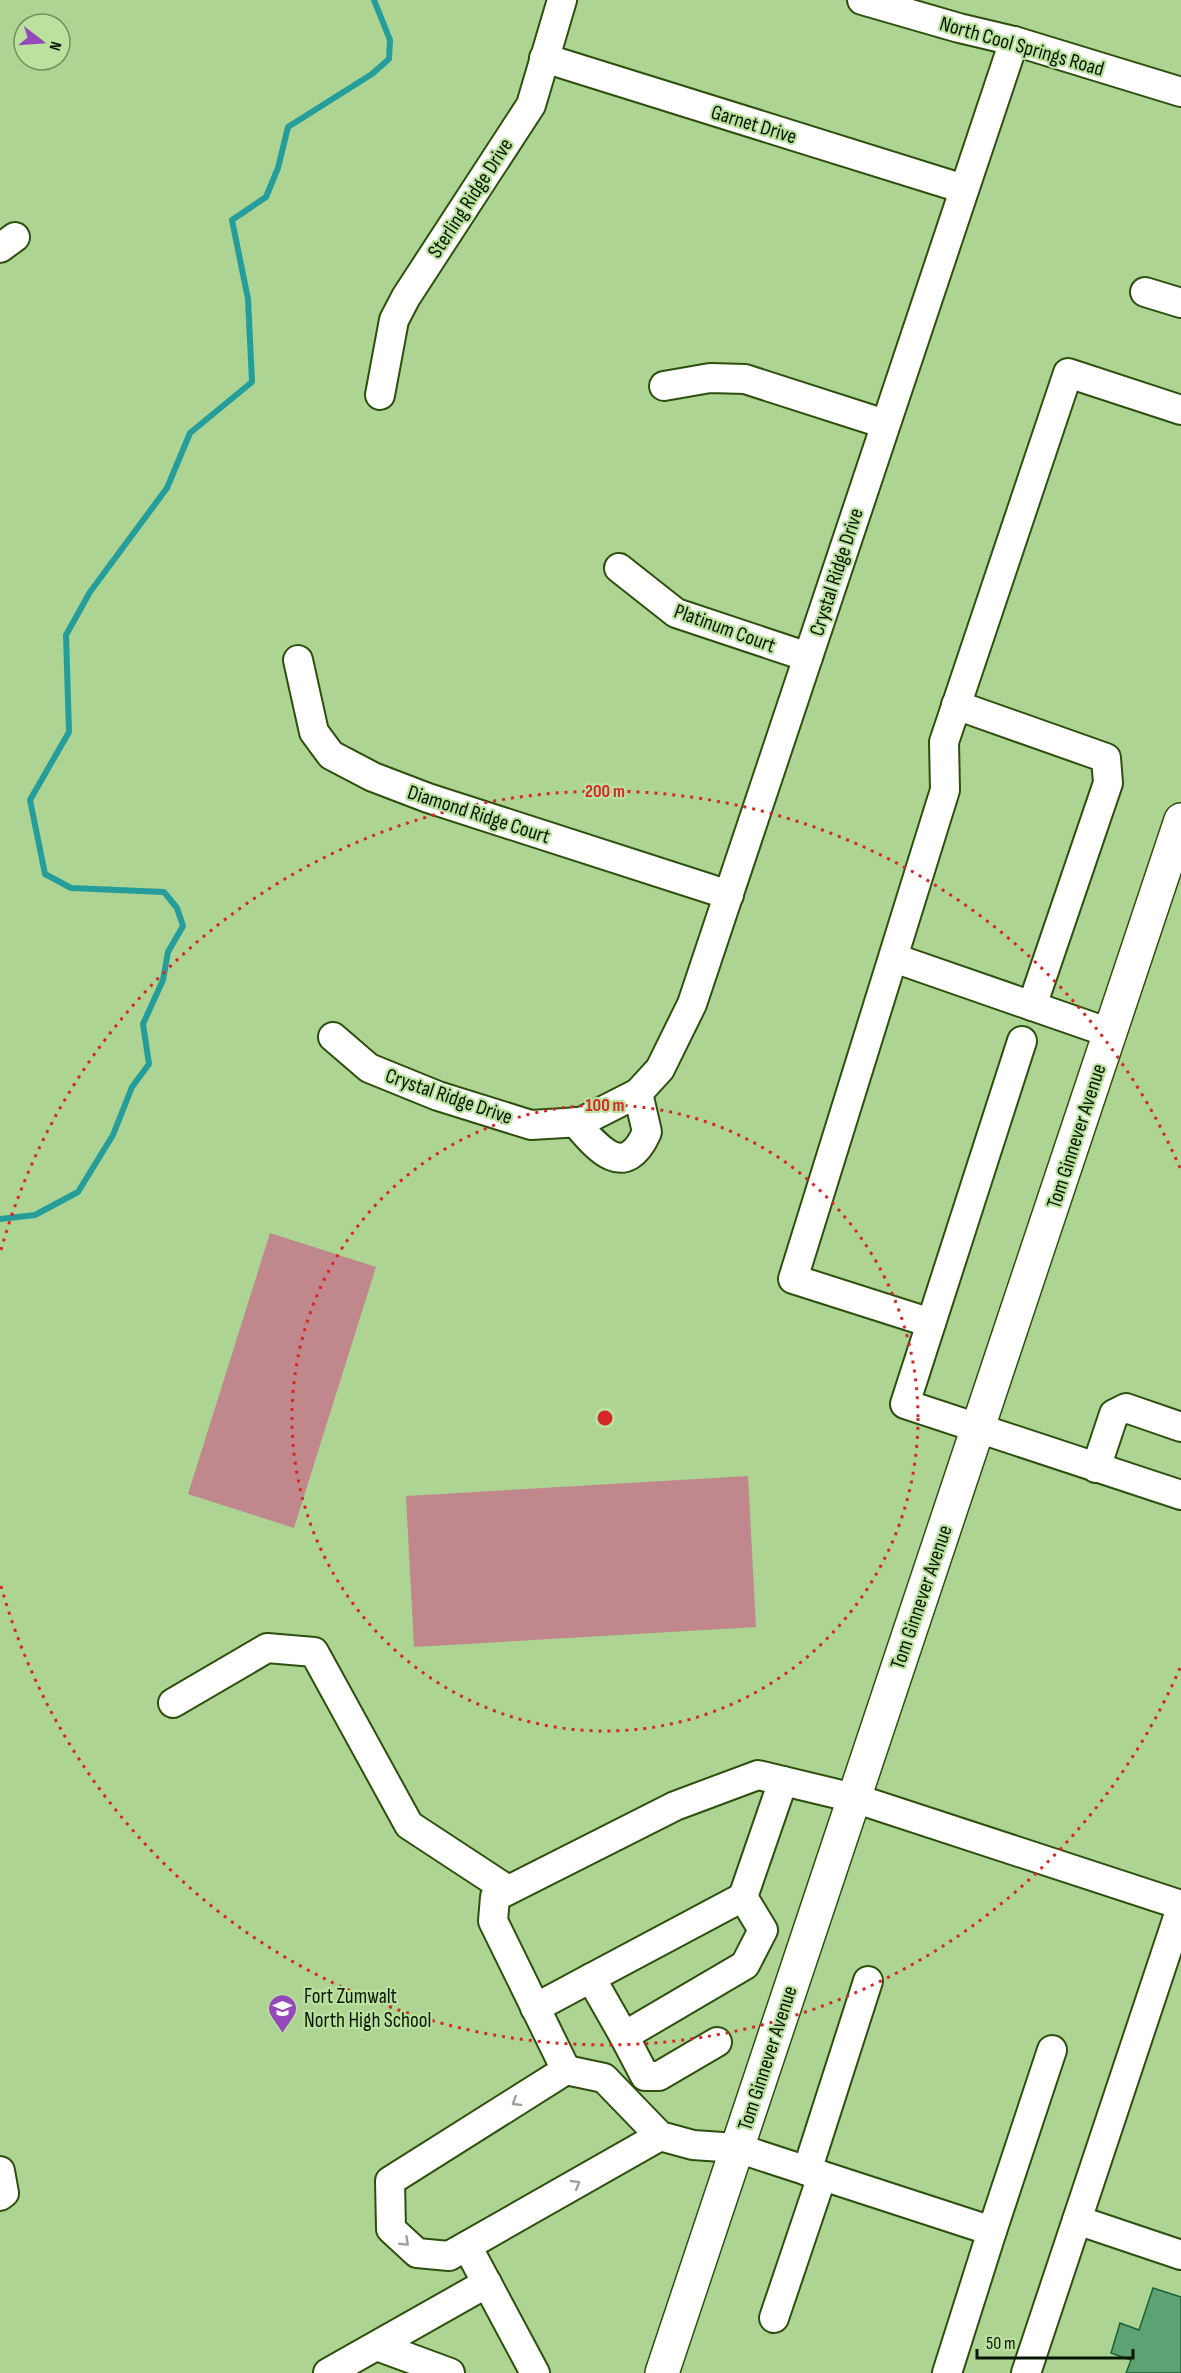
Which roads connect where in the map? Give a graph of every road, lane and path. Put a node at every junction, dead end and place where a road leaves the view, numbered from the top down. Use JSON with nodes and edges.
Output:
{"nodes":[{"id":1,"x":562,"y":0,"type":"edge"},
{"id":2,"x":862,"y":0,"type":"edge"},
{"id":3,"x":1014,"y":41,"type":"junction"},
{"id":4,"x":544,"y":58,"type":"junction"},
{"id":5,"x":1181,"y":92,"type":"edge"},
{"id":6,"x":964,"y":189,"type":"junction"},
{"id":7,"x":1145,"y":292,"type":"dead end"},
{"id":8,"x":1181,"y":303,"type":"edge"},
{"id":9,"x":664,"y":386,"type":"dead end"},
{"id":10,"x":380,"y":395,"type":"dead end"},
{"id":11,"x":1181,"y":410,"type":"edge"},
{"id":12,"x":885,"y":424,"type":"junction"},
{"id":13,"x":620,"y":568,"type":"dead end"},
{"id":14,"x":808,"y":657,"type":"junction"},
{"id":15,"x":298,"y":660,"type":"dead end"},
{"id":16,"x":956,"y":705,"type":"junction"},
{"id":17,"x":1181,"y":820,"type":"edge"},
{"id":18,"x":729,"y":895,"type":"junction"},
{"id":19,"x":894,"y":958,"type":"junction"},
{"id":20,"x":1032,"y":1006,"type":"junction"},
{"id":21,"x":1110,"y":1033,"type":"junction"},
{"id":22,"x":333,"y":1037,"type":"dead end"},
{"id":23,"x":1022,"y":1041,"type":"dead end"},
{"id":24,"x":638,"y":1094,"type":"junction"},
{"id":25,"x":576,"y":1122,"type":"junction"},
{"id":26,"x":931,"y":1323,"type":"junction"},
{"id":27,"x":1181,"y":1427,"type":"edge"},
{"id":28,"x":978,"y":1429,"type":"junction"},
{"id":29,"x":1096,"y":1468,"type":"junction"},
{"id":30,"x":1181,"y":1495,"type":"edge"},
{"id":31,"x":173,"y":1703,"type":"dead end"},
{"id":32,"x":783,"y":1781,"type":"junction"},
{"id":33,"x":854,"y":1798,"type":"junction"},
{"id":34,"x":508,"y":1890,"type":"junction"},
{"id":35,"x":743,"y":1897,"type":"junction"},
{"id":36,"x":1181,"y":1907,"type":"edge"},
{"id":37,"x":591,"y":1978,"type":"junction"},
{"id":38,"x":868,"y":1980,"type":"dead end"},
{"id":39,"x":535,"y":2008,"type":"junction"},
{"id":40,"x":624,"y":2036,"type":"junction"},
{"id":41,"x":717,"y":2042,"type":"dead end"},
{"id":42,"x":1052,"y":2050,"type":"dead end"},
{"id":43,"x":566,"y":2070,"type":"junction"},
{"id":44,"x":660,"y":2136,"type":"junction"},
{"id":45,"x":737,"y":2148,"type":"junction"},
{"id":46,"x":814,"y":2173,"type":"junction"},
{"id":47,"x":1077,"y":2220,"type":"junction"},
{"id":48,"x":992,"y":2231,"type":"junction"},
{"id":49,"x":467,"y":2246,"type":"junction"},
{"id":50,"x":1181,"y":2255,"type":"edge"},
{"id":51,"x":487,"y":2283,"type":"junction"},
{"id":52,"x":774,"y":2318,"type":"dead end"},
{"id":53,"x":377,"y":2346,"type":"junction"},
{"id":54,"x":328,"y":2373,"type":"edge"},
{"id":55,"x":450,"y":2373,"type":"edge"},
{"id":56,"x":535,"y":2373,"type":"edge"},
{"id":57,"x":662,"y":2373,"type":"edge"},
{"id":58,"x":947,"y":2373,"type":"edge"},
{"id":59,"x":1026,"y":2373,"type":"edge"}],
"edges":[{"from":1,"to":4,"type":"street","name":"Sterling Ridge Drive"},
{"from":2,"to":3,"type":"street","name":"North Cool Springs Road"},
{"from":3,"to":5,"type":"street","name":"North Cool Springs Road"},
{"from":3,"to":6,"type":"street","name":"Crystal Ridge Drive"},
{"from":4,"to":6,"type":"street","name":"Garnet Drive"},
{"from":4,"to":10,"type":"street","name":"Sterling Ridge Drive"},
{"from":6,"to":12,"type":"street","name":"Crystal Ridge Drive"},
{"from":7,"to":8,"type":"street"},
{"from":9,"to":12,"type":"street"},
{"from":11,"to":16,"type":"street"},
{"from":12,"to":14,"type":"street","name":"Crystal Ridge Drive"},
{"from":13,"to":14,"type":"street","name":"Platinum Court"},
{"from":14,"to":18,"type":"street","name":"Crystal Ridge Drive"},
{"from":15,"to":18,"type":"street","name":"Diamond Ridge Court"},
{"from":16,"to":19,"type":"street"},
{"from":16,"to":20,"type":"street"},
{"from":17,"to":21,"type":"main road","name":"Tom Ginnever Avenue"},
{"from":18,"to":24,"type":"street","name":"Crystal Ridge Drive"},
{"from":19,"to":20,"type":"street"},
{"from":19,"to":26,"type":"street"},
{"from":20,"to":21,"type":"street"},
{"from":21,"to":28,"type":"main road","name":"Tom Ginnever Avenue"},
{"from":22,"to":25,"type":"street","name":"Crystal Ridge Drive"},
{"from":23,"to":26,"type":"street"},
{"from":24,"to":25,"type":"street","name":"Crystal Ridge Drive"},
{"from":24,"to":25,"type":"street"},
{"from":26,"to":28,"type":"street"},
{"from":27,"to":29,"type":"street"},
{"from":28,"to":29,"type":"street"},
{"from":28,"to":33,"type":"main road","name":"Tom Ginnever Avenue"},
{"from":29,"to":30,"type":"street"},
{"from":31,"to":34,"type":"street"},
{"from":32,"to":33,"type":"street"},
{"from":32,"to":34,"type":"street"},
{"from":32,"to":35,"type":"street"},
{"from":33,"to":36,"type":"street"},
{"from":33,"to":45,"type":"main road","name":"Tom Ginnever Avenue"},
{"from":34,"to":39,"type":"street"},
{"from":35,"to":37,"type":"street"},
{"from":35,"to":40,"type":"street"},
{"from":36,"to":47,"type":"street"},
{"from":37,"to":39,"type":"street"},
{"from":37,"to":40,"type":"street"},
{"from":38,"to":46,"type":"street"},
{"from":39,"to":43,"type":"street"},
{"from":40,"to":41,"type":"street"},
{"from":42,"to":48,"type":"street"},
{"from":43,"to":44,"type":"street"},
{"from":43,"to":49,"type":"street","one_way":true},
{"from":44,"to":45,"type":"street"},
{"from":49,"to":44,"type":"street","one_way":true},
{"from":45,"to":46,"type":"street"},
{"from":45,"to":57,"type":"main road","name":"Tom Ginnever Avenue"},
{"from":46,"to":48,"type":"street"},
{"from":46,"to":52,"type":"street"},
{"from":47,"to":50,"type":"street"},
{"from":47,"to":59,"type":"street"},
{"from":48,"to":58,"type":"street"},
{"from":49,"to":51,"type":"street"},
{"from":51,"to":53,"type":"street"},
{"from":51,"to":56,"type":"street"},
{"from":53,"to":54,"type":"street"},
{"from":53,"to":55,"type":"street"}]}
